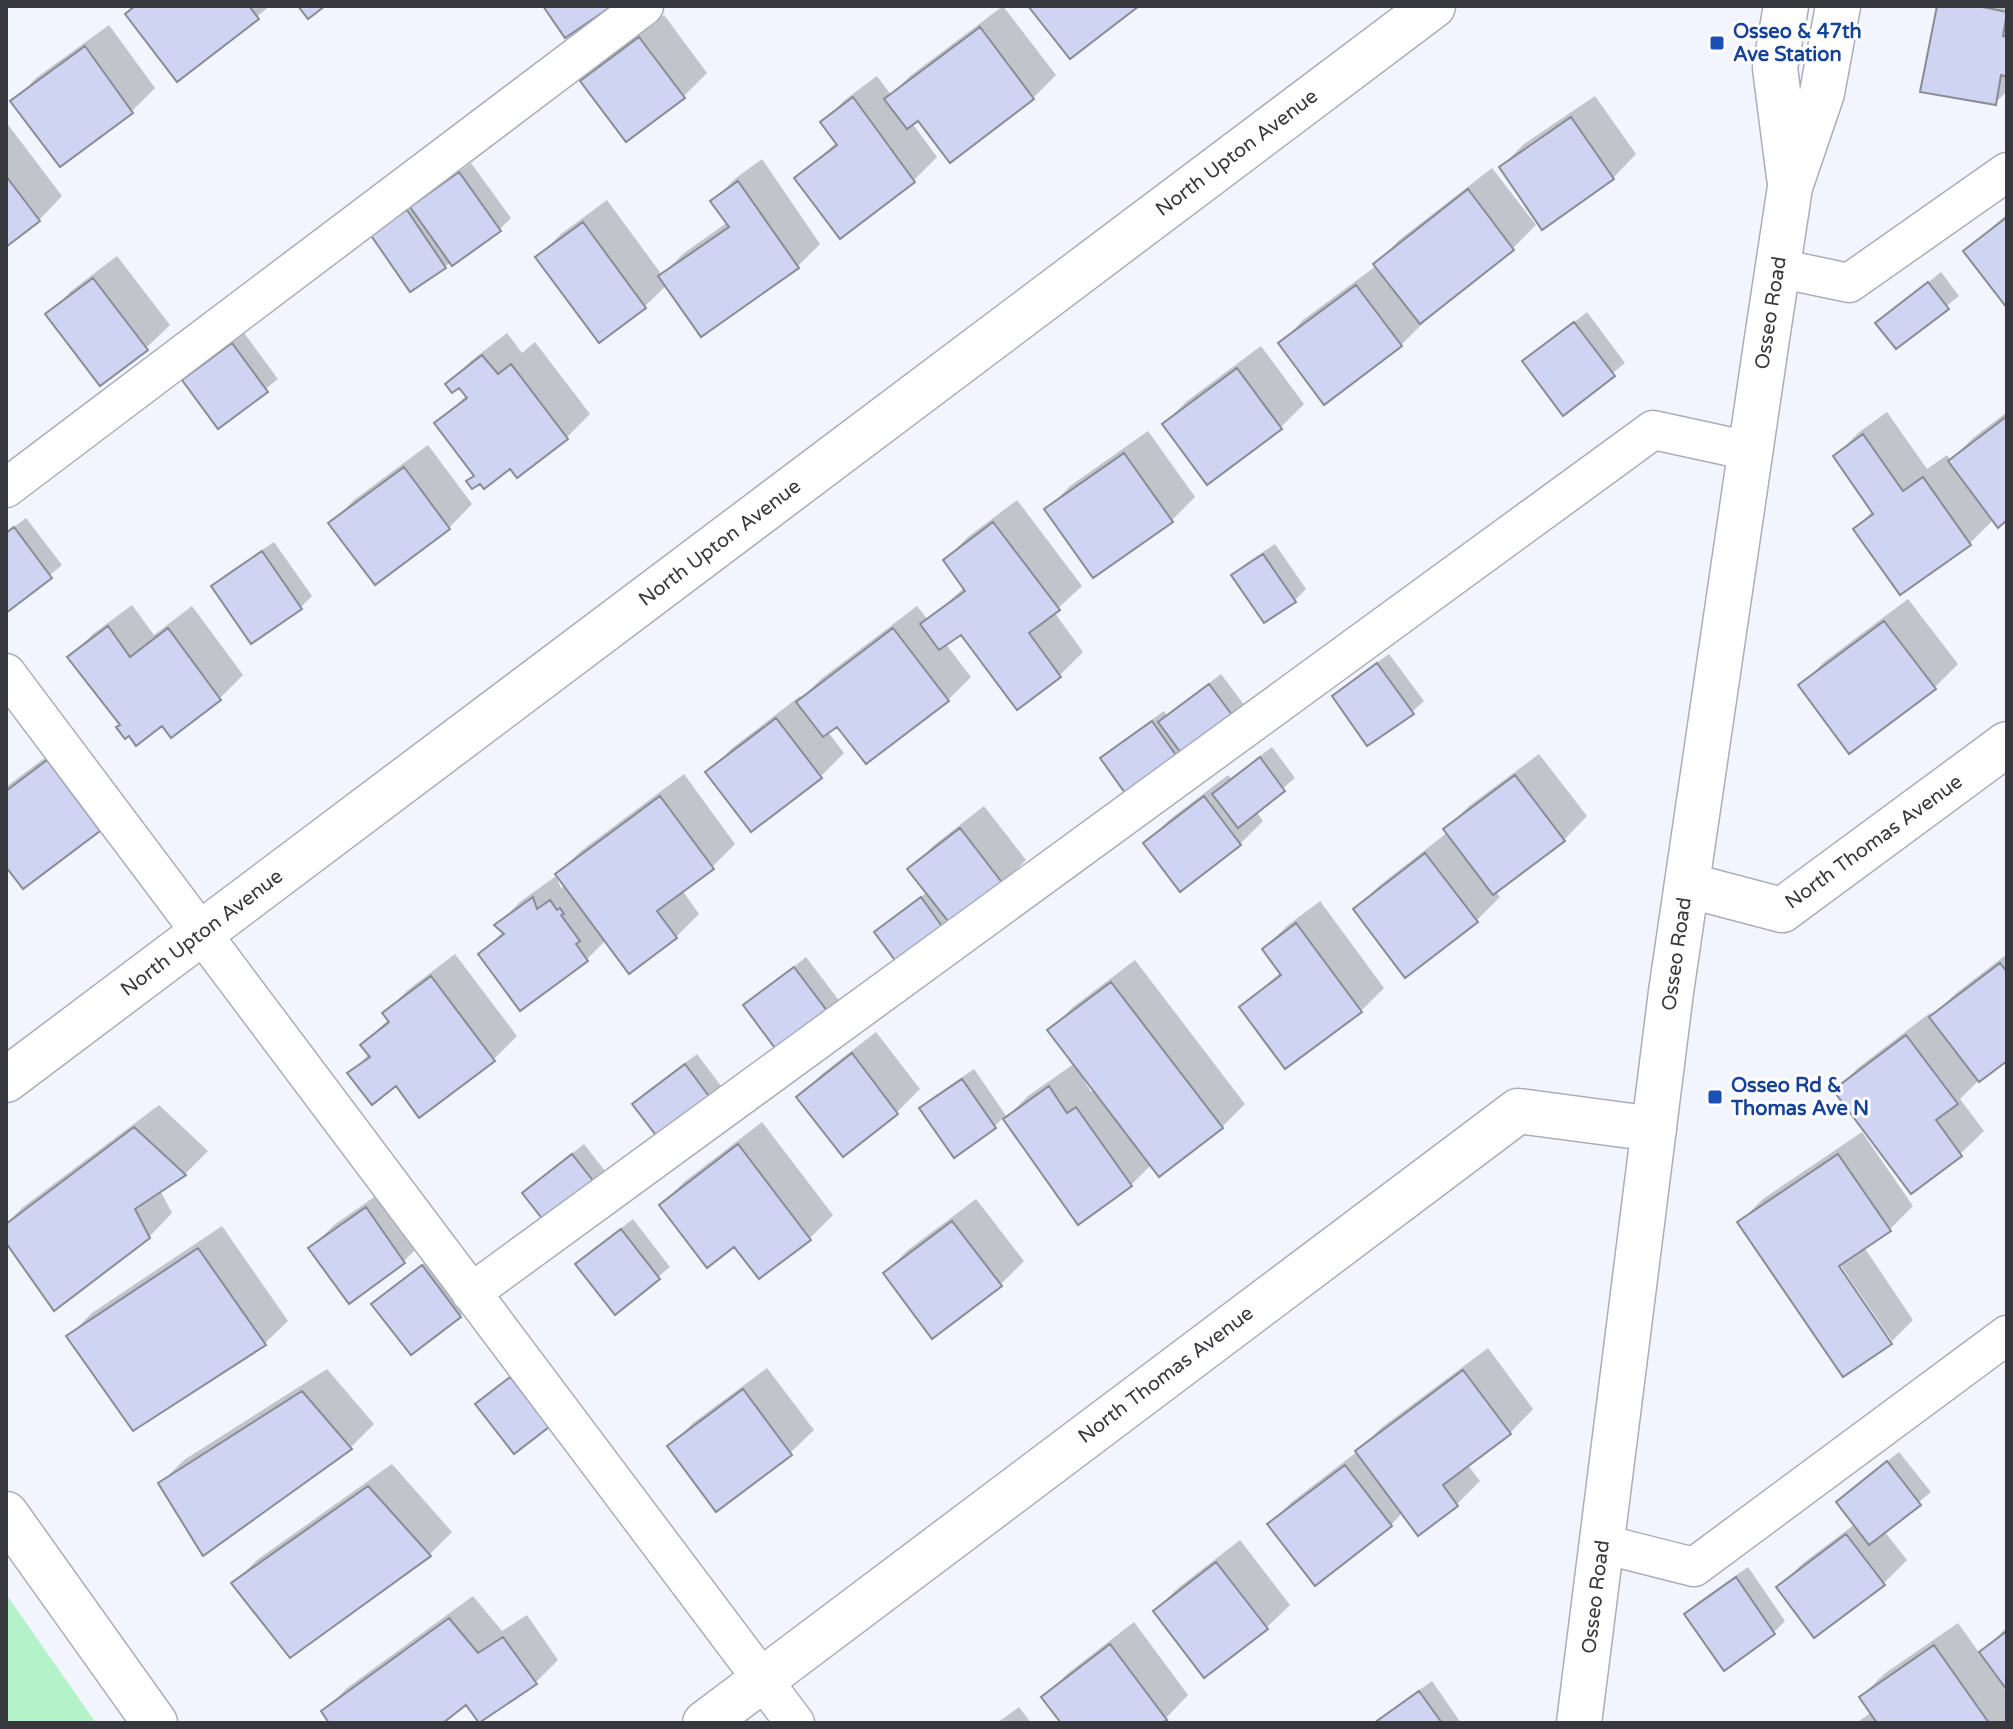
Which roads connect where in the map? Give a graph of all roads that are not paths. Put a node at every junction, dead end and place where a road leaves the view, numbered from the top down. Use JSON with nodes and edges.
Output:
{"nodes":[{"id":1,"x":644,"y":6,"type":"edge"},
{"id":2,"x":1433,"y":6,"type":"edge"},
{"id":3,"x":1786,"y":6,"type":"edge"},
{"id":4,"x":1838,"y":6,"type":"edge"},
{"id":5,"x":2007,"y":172,"type":"edge"},
{"id":6,"x":1790,"y":187,"type":"junction"},
{"id":7,"x":1778,"y":268,"type":"junction"},
{"id":8,"x":1750,"y":451,"type":"junction"},
{"id":9,"x":6,"y":488,"type":"edge"},
{"id":10,"x":6,"y":673,"type":"edge"},
{"id":11,"x":2007,"y":744,"type":"edge"},
{"id":12,"x":1687,"y":885,"type":"junction"},
{"id":13,"x":201,"y":934,"type":"junction"},
{"id":14,"x":6,"y":1080,"type":"edge"},
{"id":15,"x":1654,"y":1129,"type":"junction"},
{"id":16,"x":471,"y":1293,"type":"junction"},
{"id":17,"x":2007,"y":1335,"type":"edge"},
{"id":18,"x":6,"y":1514,"type":"edge"},
{"id":19,"x":1603,"y":1544,"type":"junction"},
{"id":20,"x":763,"y":1680,"type":"junction"},
{"id":21,"x":155,"y":1723,"type":"edge"},
{"id":22,"x":705,"y":1723,"type":"edge"},
{"id":23,"x":795,"y":1723,"type":"edge"},
{"id":24,"x":1579,"y":1723,"type":"edge"}],
"edges":[{"from":1,"to":9,"type":"lane"},
{"from":2,"to":13,"type":"street","name":"North Upton Avenue"},
{"from":3,"to":6,"type":"street","name":"Osseo Road"},
{"from":4,"to":6,"type":"street","name":"Osseo Road"},
{"from":5,"to":7,"type":"lane"},
{"from":6,"to":7,"type":"street","name":"Osseo Road"},
{"from":7,"to":8,"type":"street","name":"Osseo Road"},
{"from":8,"to":12,"type":"street","name":"Osseo Road"},
{"from":8,"to":16,"type":"lane"},
{"from":10,"to":13,"type":"lane"},
{"from":11,"to":12,"type":"street","name":"North Thomas Avenue"},
{"from":12,"to":15,"type":"street","name":"Osseo Road"},
{"from":13,"to":14,"type":"street","name":"North Upton Avenue"},
{"from":13,"to":16,"type":"lane"},
{"from":15,"to":19,"type":"street","name":"Osseo Road"},
{"from":15,"to":20,"type":"street","name":"North Thomas Avenue"},
{"from":16,"to":20,"type":"lane"},
{"from":17,"to":19,"type":"lane"},
{"from":18,"to":21,"type":"street"},
{"from":19,"to":24,"type":"street","name":"Osseo Road"},
{"from":20,"to":22,"type":"street","name":"North Thomas Avenue"},
{"from":20,"to":23,"type":"lane"}]}
